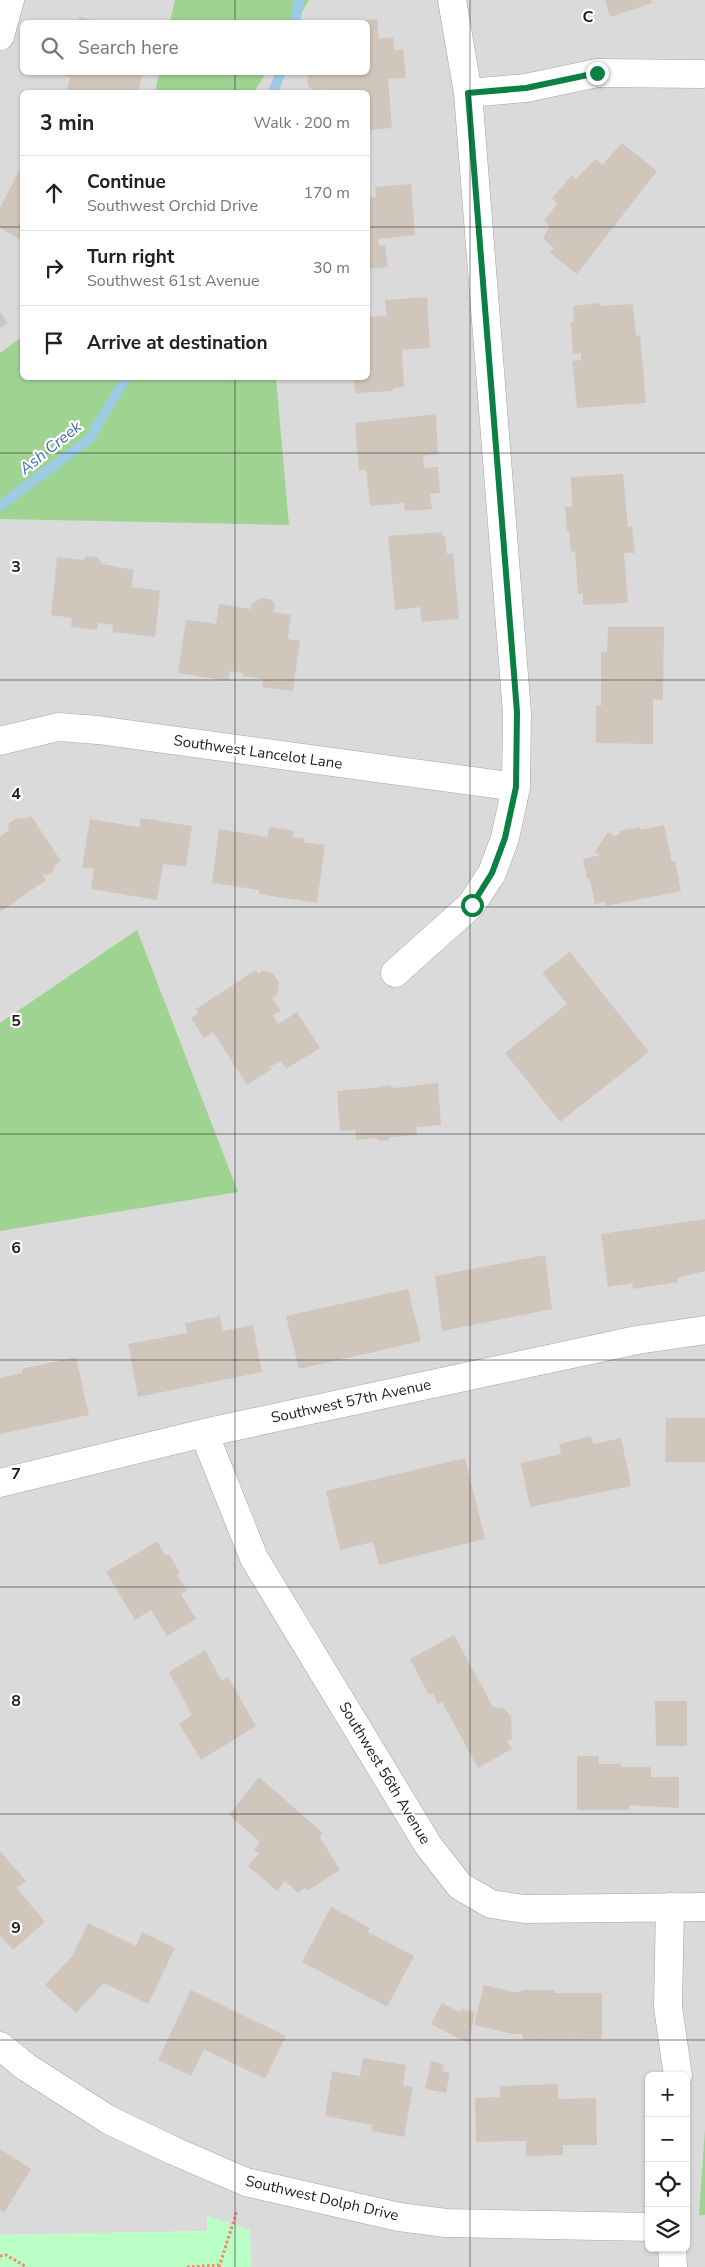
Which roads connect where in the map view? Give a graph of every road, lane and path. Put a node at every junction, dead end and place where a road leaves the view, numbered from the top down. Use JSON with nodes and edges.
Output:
{"nodes":[{"id":1,"x":10,"y":0,"type":"edge"},
{"id":2,"x":452,"y":0,"type":"edge"},
{"id":3,"x":0,"y":36,"type":"edge"},
{"id":4,"x":701,"y":74,"type":"dead end"},
{"id":5,"x":468,"y":93,"type":"junction"},
{"id":6,"x":0,"y":741,"type":"edge"},
{"id":7,"x":516,"y":787,"type":"junction"},
{"id":8,"x":396,"y":973,"type":"dead end"},
{"id":9,"x":705,"y":1330,"type":"edge"},
{"id":10,"x":204,"y":1433,"type":"junction"},
{"id":11,"x":0,"y":1483,"type":"edge"},
{"id":12,"x":670,"y":1907,"type":"junction"},
{"id":13,"x":705,"y":1907,"type":"edge"},
{"id":14,"x":0,"y":2046,"type":"edge"},
{"id":15,"x":677,"y":2072,"type":"edge"},
{"id":16,"x":235,"y":2217,"type":"dead end"},
{"id":17,"x":645,"y":2227,"type":"edge"},
{"id":18,"x":672,"y":2252,"type":"edge"},
{"id":19,"x":0,"y":2256,"type":"edge"},
{"id":20,"x":219,"y":2266,"type":"edge"},
{"id":21,"x":27,"y":2267,"type":"edge"},
{"id":22,"x":188,"y":2267,"type":"edge"},
{"id":23,"x":673,"y":2267,"type":"edge"}],
"edges":[{"from":1,"to":3,"type":"street"},
{"from":2,"to":5,"type":"street"},
{"from":4,"to":5,"type":"street"},
{"from":5,"to":7,"type":"street"},
{"from":6,"to":7,"type":"street","name":"Southwest Lancelot Lane"},
{"from":7,"to":8,"type":"street"},
{"from":9,"to":10,"type":"street","name":"Southwest 57th Avenue"},
{"from":10,"to":11,"type":"street","name":"Southwest 57th Avenue"},
{"from":10,"to":12,"type":"street","name":"Southwest 56th Avenue"},
{"from":12,"to":13,"type":"street","name":"Southwest 56th Avenue"},
{"from":12,"to":15,"type":"street"},
{"from":14,"to":17,"type":"street","name":"Southwest Dolph Drive"},
{"from":16,"to":20,"type":"path"},
{"from":18,"to":23,"type":"street"},
{"from":19,"to":21,"type":"path"},
{"from":20,"to":22,"type":"path"}]}
